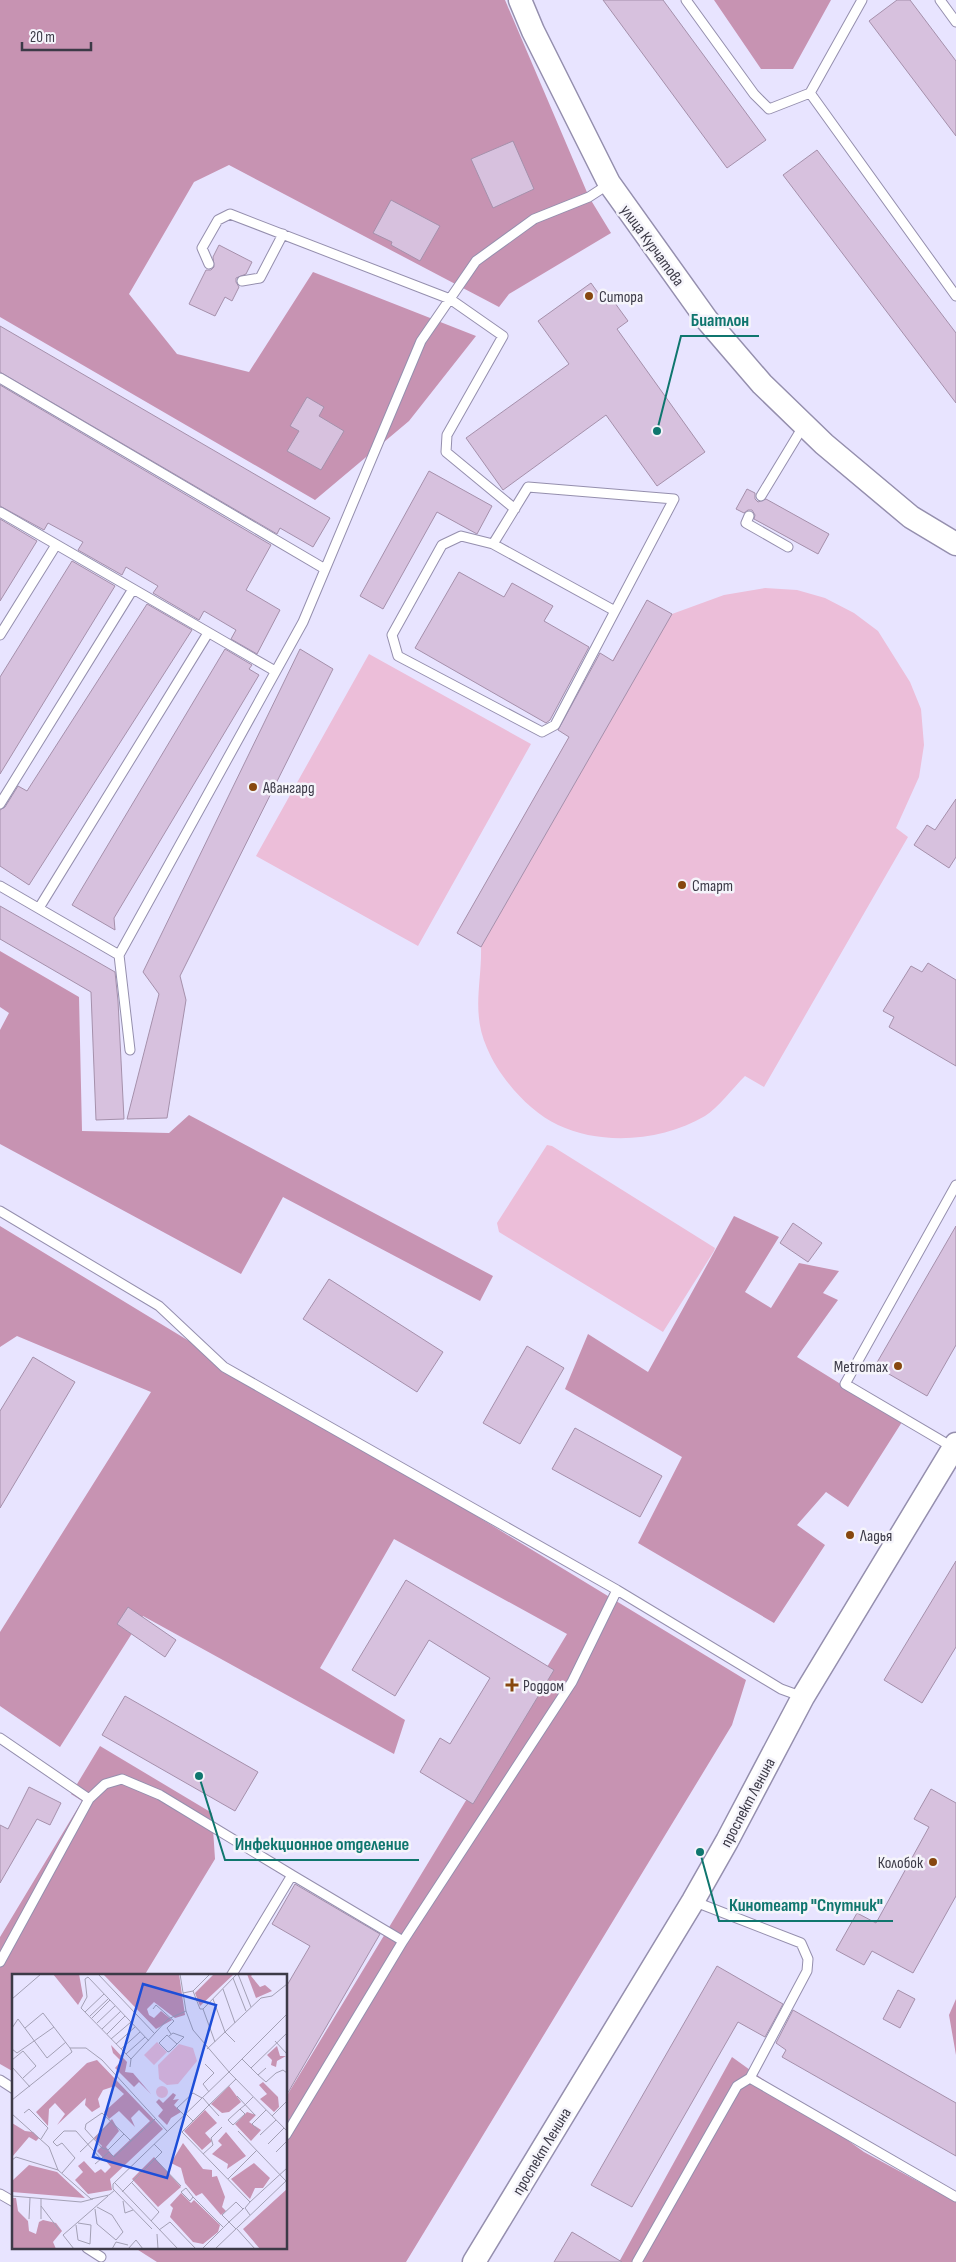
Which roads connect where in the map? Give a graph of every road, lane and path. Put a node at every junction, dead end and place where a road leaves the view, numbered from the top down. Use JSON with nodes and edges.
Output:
{"nodes":[{"id":1,"x":520,"y":0,"type":"edge"},
{"id":2,"x":686,"y":0,"type":"edge"},
{"id":3,"x":862,"y":0,"type":"edge"},
{"id":4,"x":940,"y":0,"type":"edge"},
{"id":5,"x":956,"y":22,"type":"edge"},
{"id":6,"x":810,"y":92,"type":"junction"},
{"id":7,"x":609,"y":183,"type":"junction"},
{"id":8,"x":283,"y":234,"type":"junction"},
{"id":9,"x":209,"y":264,"type":"dead end"},
{"id":10,"x":242,"y":281,"type":"dead end"},
{"id":11,"x":956,"y":296,"type":"edge"},
{"id":12,"x":450,"y":299,"type":"junction"},
{"id":13,"x":0,"y":378,"type":"edge"},
{"id":14,"x":804,"y":425,"type":"junction"},
{"id":15,"x":761,"y":496,"type":"dead end"},
{"id":16,"x":515,"y":509,"type":"junction"},
{"id":17,"x":0,"y":512,"type":"edge"},
{"id":18,"x":749,"y":516,"type":"dead end"},
{"id":19,"x":56,"y":544,"type":"junction"},
{"id":20,"x":493,"y":544,"type":"junction"},
{"id":21,"x":956,"y":544,"type":"edge"},
{"id":22,"x":788,"y":547,"type":"dead end"},
{"id":23,"x":325,"y":569,"type":"junction"},
{"id":24,"x":133,"y":589,"type":"junction"},
{"id":25,"x":615,"y":611,"type":"junction"},
{"id":26,"x":208,"y":632,"type":"junction"},
{"id":27,"x":0,"y":635,"type":"edge"},
{"id":28,"x":275,"y":671,"type":"junction"},
{"id":29,"x":0,"y":804,"type":"edge"},
{"id":30,"x":0,"y":886,"type":"edge"},
{"id":31,"x":39,"y":908,"type":"junction"},
{"id":32,"x":119,"y":955,"type":"junction"},
{"id":33,"x":130,"y":1050,"type":"dead end"},
{"id":34,"x":956,"y":1185,"type":"edge"},
{"id":35,"x":0,"y":1211,"type":"edge"},
{"id":36,"x":955,"y":1446,"type":"edge"},
{"id":37,"x":617,"y":1590,"type":"junction"},
{"id":38,"x":803,"y":1697,"type":"junction"},
{"id":39,"x":0,"y":1738,"type":"edge"},
{"id":40,"x":89,"y":1800,"type":"junction"},
{"id":41,"x":292,"y":1876,"type":"junction"},
{"id":42,"x":693,"y":1901,"type":"junction"},
{"id":43,"x":403,"y":1941,"type":"junction"},
{"id":44,"x":0,"y":1962,"type":"edge"},
{"id":45,"x":232,"y":1974,"type":"edge"},
{"id":46,"x":750,"y":2078,"type":"junction"},
{"id":47,"x":0,"y":2080,"type":"edge"},
{"id":48,"x":12,"y":2088,"type":"edge"},
{"id":49,"x":288,"y":2132,"type":"edge"},
{"id":50,"x":0,"y":2194,"type":"edge"},
{"id":51,"x":956,"y":2197,"type":"edge"},
{"id":52,"x":12,"y":2201,"type":"edge"},
{"id":53,"x":89,"y":2250,"type":"edge"},
{"id":54,"x":100,"y":2260,"type":"edge"},
{"id":55,"x":474,"y":2262,"type":"edge"},
{"id":56,"x":637,"y":2262,"type":"edge"}],
"edges":[{"from":1,"to":7,"type":"street","name":"улица Курчатова"},
{"from":2,"to":6,"type":"lane"},
{"from":3,"to":6,"type":"lane"},
{"from":4,"to":5,"type":"lane"},
{"from":6,"to":11,"type":"lane"},
{"from":7,"to":12,"type":"lane"},
{"from":7,"to":14,"type":"street","name":"улица Курчатова"},
{"from":8,"to":9,"type":"lane"},
{"from":8,"to":10,"type":"lane"},
{"from":8,"to":12,"type":"lane"},
{"from":12,"to":16,"type":"lane"},
{"from":12,"to":23,"type":"lane"},
{"from":13,"to":23,"type":"lane"},
{"from":14,"to":15,"type":"lane"},
{"from":14,"to":21,"type":"street","name":"улица Курчатова"},
{"from":16,"to":20,"type":"lane"},
{"from":16,"to":25,"type":"lane"},
{"from":17,"to":19,"type":"lane"},
{"from":18,"to":22,"type":"lane"},
{"from":19,"to":24,"type":"lane"},
{"from":19,"to":27,"type":"lane"},
{"from":20,"to":25,"type":"lane"},
{"from":20,"to":25,"type":"lane"},
{"from":23,"to":28,"type":"lane"},
{"from":24,"to":26,"type":"lane"},
{"from":24,"to":29,"type":"lane"},
{"from":26,"to":28,"type":"lane"},
{"from":26,"to":31,"type":"lane"},
{"from":28,"to":32,"type":"lane"},
{"from":30,"to":31,"type":"lane"},
{"from":31,"to":32,"type":"lane"},
{"from":32,"to":33,"type":"lane"},
{"from":34,"to":36,"type":"lane"},
{"from":35,"to":37,"type":"lane"},
{"from":36,"to":38,"type":"street","name":"проспект Ленина"},
{"from":37,"to":38,"type":"lane"},
{"from":37,"to":43,"type":"lane"},
{"from":38,"to":42,"type":"street","name":"проспект Ленина"},
{"from":39,"to":40,"type":"lane"},
{"from":40,"to":41,"type":"lane"},
{"from":40,"to":44,"type":"lane"},
{"from":41,"to":43,"type":"lane"},
{"from":41,"to":45,"type":"lane"},
{"from":42,"to":46,"type":"lane"},
{"from":42,"to":55,"type":"street","name":"проспект Ленина"},
{"from":43,"to":49,"type":"lane"},
{"from":46,"to":51,"type":"lane"},
{"from":46,"to":56,"type":"lane"},
{"from":47,"to":48,"type":"lane"},
{"from":50,"to":52,"type":"lane"},
{"from":53,"to":54,"type":"lane"}]}
